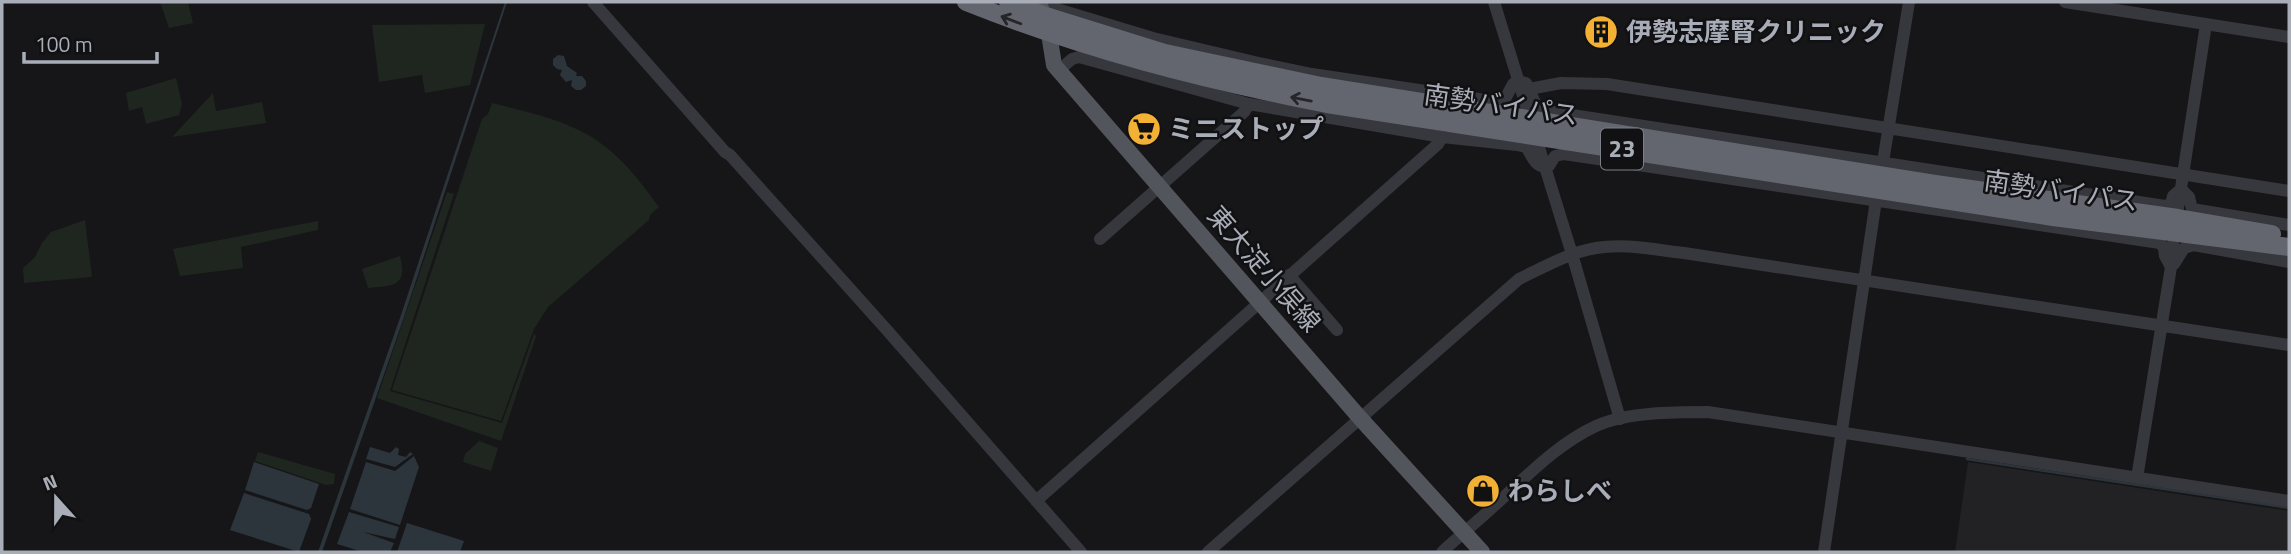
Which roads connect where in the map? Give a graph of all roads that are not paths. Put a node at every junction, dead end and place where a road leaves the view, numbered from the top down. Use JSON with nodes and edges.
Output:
{"nodes":[{"id":1,"x":593,"y":2,"type":"edge"},
{"id":2,"x":966,"y":2,"type":"edge"},
{"id":3,"x":1008,"y":2,"type":"edge"},
{"id":4,"x":1494,"y":2,"type":"edge"},
{"id":5,"x":1909,"y":2,"type":"edge"},
{"id":6,"x":2065,"y":2,"type":"edge"},
{"id":7,"x":1044,"y":6,"type":"edge"},
{"id":8,"x":2206,"y":24,"type":"junction"},
{"id":9,"x":1049,"y":34,"type":"junction"},
{"id":10,"x":2289,"y":37,"type":"edge"},
{"id":11,"x":1058,"y":71,"type":"junction"},
{"id":12,"x":1517,"y":81,"type":"junction"},
{"id":13,"x":1529,"y":89,"type":"junction"},
{"id":14,"x":1249,"y":104,"type":"junction"},
{"id":15,"x":1532,"y":128,"type":"junction"},
{"id":16,"x":1888,"y":128,"type":"junction"},
{"id":17,"x":1442,"y":137,"type":"junction"},
{"id":18,"x":1883,"y":162,"type":"junction"},
{"id":19,"x":1545,"y":167,"type":"junction"},
{"id":20,"x":2184,"y":175,"type":"junction"},
{"id":21,"x":1159,"y":185,"type":"junction"},
{"id":22,"x":2181,"y":189,"type":"junction"},
{"id":23,"x":2289,"y":191,"type":"edge"},
{"id":24,"x":1876,"y":200,"type":"junction"},
{"id":25,"x":2289,"y":225,"type":"edge"},
{"id":26,"x":2176,"y":226,"type":"junction"},
{"id":27,"x":2289,"y":237,"type":"edge"},
{"id":28,"x":1100,"y":239,"type":"dead end"},
{"id":29,"x":2289,"y":247,"type":"edge"},
{"id":30,"x":1572,"y":254,"type":"junction"},
{"id":31,"x":2289,"y":262,"type":"edge"},
{"id":32,"x":2172,"y":267,"type":"junction"},
{"id":33,"x":1289,"y":275,"type":"junction"},
{"id":34,"x":1865,"y":280,"type":"junction"},
{"id":35,"x":1260,"y":301,"type":"junction"},
{"id":36,"x":2161,"y":325,"type":"junction"},
{"id":37,"x":1337,"y":330,"type":"dead end"},
{"id":38,"x":2289,"y":345,"type":"edge"},
{"id":39,"x":1360,"y":418,"type":"junction"},
{"id":40,"x":1620,"y":419,"type":"junction"},
{"id":41,"x":1843,"y":433,"type":"junction"},
{"id":42,"x":2137,"y":478,"type":"junction"},
{"id":43,"x":1036,"y":501,"type":"junction"},
{"id":44,"x":2289,"y":501,"type":"edge"},
{"id":45,"x":1465,"y":533,"type":"junction"},
{"id":46,"x":1081,"y":552,"type":"edge"},
{"id":47,"x":1208,"y":552,"type":"edge"},
{"id":48,"x":1442,"y":552,"type":"edge"},
{"id":49,"x":1482,"y":552,"type":"edge"},
{"id":50,"x":1824,"y":552,"type":"edge"}],
"edges":[{"from":1,"to":43,"type":"street"},
{"from":9,"to":2,"type":"highway","name":"南勢バイパス","number":"23","one_way":true},
{"from":3,"to":7,"type":"highway","name":"南勢バイパス","number":"23"},
{"from":4,"to":12,"type":"street"},
{"from":5,"to":16,"type":"street"},
{"from":6,"to":8,"type":"street"},
{"from":7,"to":9,"type":"main road","name":"東大淀小俣線"},
{"from":7,"to":12,"type":"street"},
{"from":7,"to":15,"type":"highway","name":"南勢バイパス","number":"23"},
{"from":8,"to":10,"type":"street"},
{"from":8,"to":20,"type":"street"},
{"from":9,"to":11,"type":"main road","name":"東大淀小俣線"},
{"from":15,"to":9,"type":"highway","name":"南勢バイパス","number":"23","one_way":true},
{"from":11,"to":14,"type":"street"},
{"from":11,"to":21,"type":"main road","name":"東大淀小俣線"},
{"from":12,"to":13,"type":"street"},
{"from":12,"to":15,"type":"street"},
{"from":13,"to":16,"type":"street"},
{"from":13,"to":18,"type":"street"},
{"from":14,"to":17,"type":"street"},
{"from":14,"to":21,"type":"street"},
{"from":15,"to":19,"type":"street"},
{"from":15,"to":26,"type":"highway","name":"南勢バイパス","number":"23"},
{"from":16,"to":18,"type":"street"},
{"from":16,"to":20,"type":"street"},
{"from":17,"to":19,"type":"street"},
{"from":17,"to":33,"type":"street"},
{"from":18,"to":22,"type":"street"},
{"from":19,"to":24,"type":"street"},
{"from":19,"to":30,"type":"street"},
{"from":20,"to":22,"type":"street"},
{"from":20,"to":23,"type":"street"},
{"from":21,"to":28,"type":"street"},
{"from":21,"to":35,"type":"main road","name":"東大淀小俣線"},
{"from":22,"to":25,"type":"street"},
{"from":22,"to":26,"type":"street"},
{"from":24,"to":32,"type":"street"},
{"from":24,"to":34,"type":"street"},
{"from":26,"to":27,"type":"highway","name":"南勢バイパス","number":"23"},
{"from":26,"to":29,"type":"highway","name":"南勢バイパス","number":"23"},
{"from":26,"to":32,"type":"street"},
{"from":30,"to":34,"type":"street"},
{"from":30,"to":39,"type":"street"},
{"from":30,"to":40,"type":"street"},
{"from":31,"to":32,"type":"street"},
{"from":32,"to":36,"type":"street"},
{"from":33,"to":35,"type":"street"},
{"from":33,"to":37,"type":"street"},
{"from":34,"to":36,"type":"street"},
{"from":34,"to":41,"type":"street"},
{"from":35,"to":39,"type":"main road","name":"東大淀小俣線"},
{"from":35,"to":43,"type":"street"},
{"from":36,"to":38,"type":"street"},
{"from":36,"to":42,"type":"street"},
{"from":39,"to":45,"type":"main road","name":"東大淀小俣線"},
{"from":39,"to":47,"type":"street"},
{"from":40,"to":41,"type":"street"},
{"from":40,"to":45,"type":"street"},
{"from":41,"to":42,"type":"street"},
{"from":41,"to":50,"type":"street"},
{"from":42,"to":44,"type":"street"},
{"from":43,"to":46,"type":"street"},
{"from":45,"to":48,"type":"street"},
{"from":45,"to":49,"type":"main road","name":"東大淀小俣線"}]}
